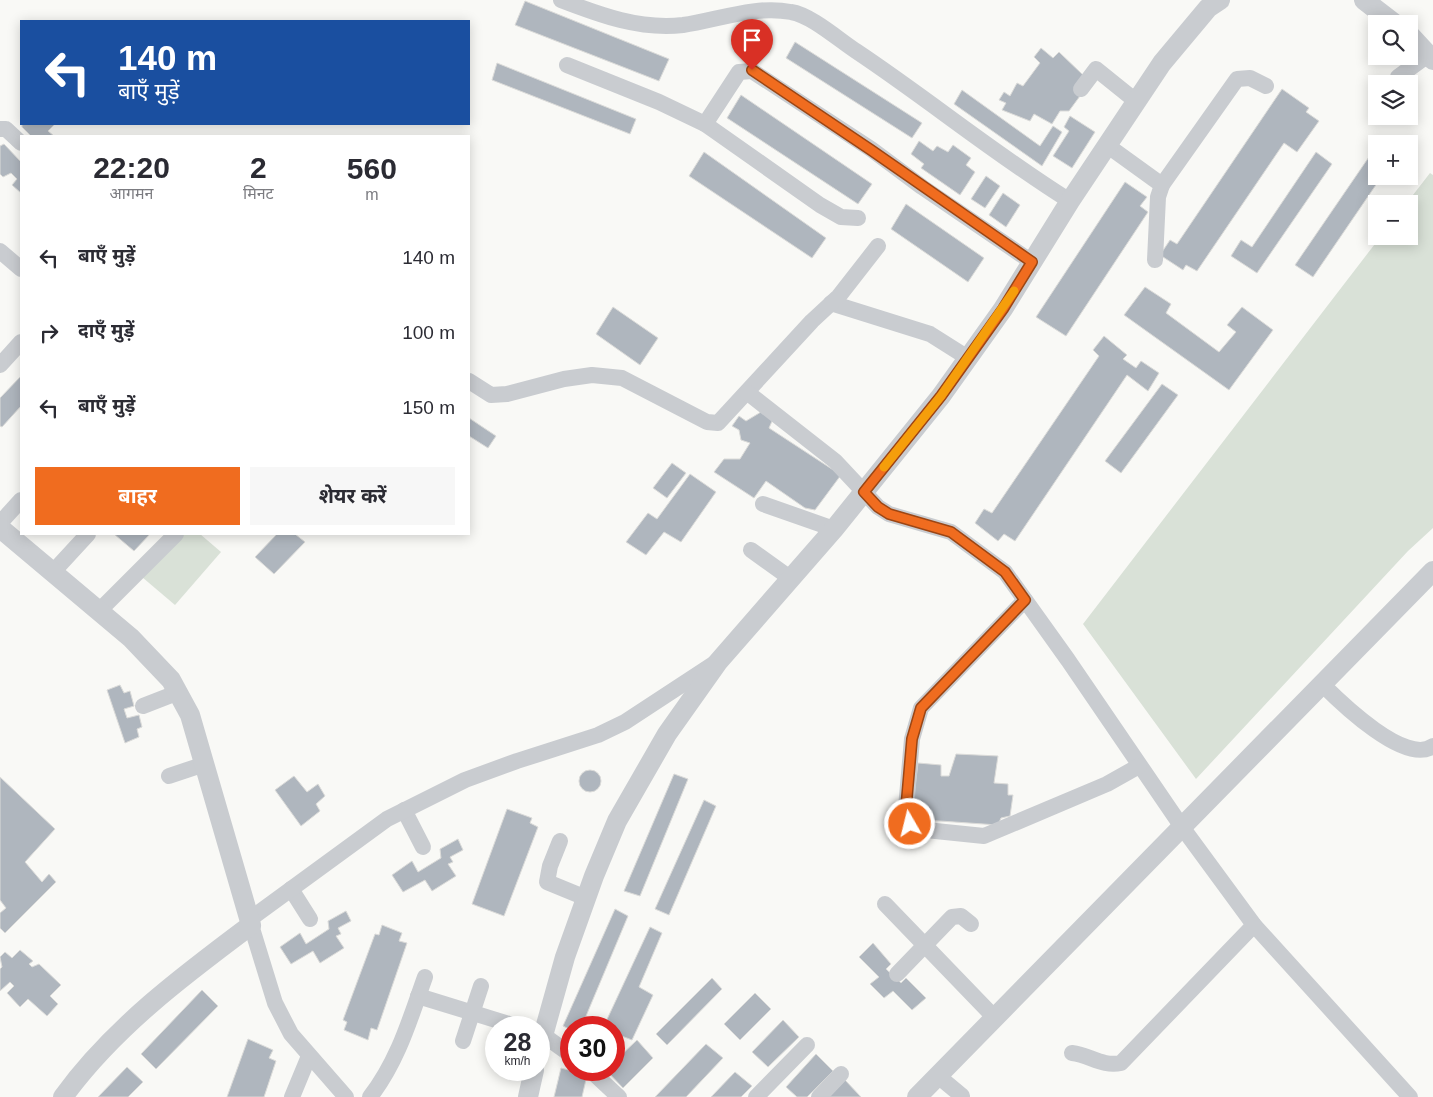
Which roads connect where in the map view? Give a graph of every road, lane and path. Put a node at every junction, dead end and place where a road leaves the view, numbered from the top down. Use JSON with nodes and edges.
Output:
{"nodes":[{"id":1,"x":561,"y":0,"type":"edge"},
{"id":2,"x":1220,"y":0,"type":"edge"},
{"id":3,"x":1364,"y":0,"type":"edge"},
{"id":4,"x":1383,"y":15,"type":"edge"},
{"id":5,"x":1418,"y":43,"type":"edge"},
{"id":6,"x":1432,"y":56,"type":"edge"},
{"id":7,"x":567,"y":65,"type":"dead end"},
{"id":8,"x":1401,"y":75,"type":"edge"},
{"id":9,"x":1266,"y":86,"type":"dead end"},
{"id":10,"x":1080,"y":89,"type":"dead end"},
{"id":11,"x":1137,"y":102,"type":"junction"},
{"id":12,"x":705,"y":124,"type":"junction"},
{"id":13,"x":0,"y":129,"type":"edge"},
{"id":14,"x":20,"y":142,"type":"edge"},
{"id":15,"x":1108,"y":146,"type":"junction"},
{"id":16,"x":1162,"y":185,"type":"junction"},
{"id":17,"x":1070,"y":201,"type":"junction"},
{"id":18,"x":858,"y":218,"type":"dead end"},
{"id":19,"x":878,"y":246,"type":"dead end"},
{"id":20,"x":0,"y":251,"type":"edge"},
{"id":21,"x":1154,"y":260,"type":"dead end"},
{"id":22,"x":1032,"y":262,"type":"junction"},
{"id":23,"x":20,"y":268,"type":"edge"},
{"id":24,"x":831,"y":304,"type":"junction"},
{"id":25,"x":20,"y":343,"type":"edge"},
{"id":26,"x":968,"y":358,"type":"junction"},
{"id":27,"x":0,"y":365,"type":"edge"},
{"id":28,"x":470,"y":381,"type":"edge"},
{"id":29,"x":748,"y":393,"type":"junction"},
{"id":30,"x":864,"y":492,"type":"junction"},
{"id":31,"x":20,"y":501,"type":"edge"},
{"id":32,"x":763,"y":504,"type":"dead end"},
{"id":33,"x":0,"y":523,"type":"edge"},
{"id":34,"x":0,"y":528,"type":"edge"},
{"id":35,"x":834,"y":528,"type":"junction"},
{"id":36,"x":87,"y":535,"type":"edge"},
{"id":37,"x":175,"y":535,"type":"edge"},
{"id":38,"x":752,"y":550,"type":"dead end"},
{"id":39,"x":1433,"y":570,"type":"edge"},
{"id":40,"x":53,"y":572,"type":"junction"},
{"id":41,"x":790,"y":578,"type":"junction"},
{"id":42,"x":1025,"y":600,"type":"junction"},
{"id":43,"x":99,"y":612,"type":"junction"},
{"id":44,"x":718,"y":662,"type":"junction"},
{"id":45,"x":1323,"y":685,"type":"junction"},
{"id":46,"x":179,"y":692,"type":"junction"},
{"id":47,"x":143,"y":706,"type":"dead end"},
{"id":48,"x":1433,"y":746,"type":"edge"},
{"id":49,"x":205,"y":764,"type":"junction"},
{"id":50,"x":1139,"y":766,"type":"junction"},
{"id":51,"x":169,"y":776,"type":"dead end"},
{"id":52,"x":404,"y":810,"type":"junction"},
{"id":53,"x":1182,"y":827,"type":"junction"},
{"id":54,"x":560,"y":841,"type":"dead end"},
{"id":55,"x":423,"y":847,"type":"dead end"},
{"id":56,"x":291,"y":889,"type":"junction"},
{"id":57,"x":586,"y":898,"type":"junction"},
{"id":58,"x":885,"y":904,"type":"dead end"},
{"id":59,"x":310,"y":919,"type":"dead end"},
{"id":60,"x":250,"y":922,"type":"junction"},
{"id":61,"x":972,"y":924,"type":"dead end"},
{"id":62,"x":1254,"y":925,"type":"junction"},
{"id":63,"x":925,"y":945,"type":"junction"},
{"id":64,"x":897,"y":974,"type":"dead end"},
{"id":65,"x":425,"y":977,"type":"dead end"},
{"id":66,"x":481,"y":986,"type":"dead end"},
{"id":67,"x":418,"y":996,"type":"junction"},
{"id":68,"x":473,"y":1012,"type":"junction"},
{"id":69,"x":485,"y":1016,"type":"edge"},
{"id":70,"x":547,"y":1016,"type":"edge"},
{"id":71,"x":995,"y":1018,"type":"junction"},
{"id":72,"x":463,"y":1041,"type":"dead end"},
{"id":73,"x":807,"y":1045,"type":"dead end"},
{"id":74,"x":1072,"y":1053,"type":"dead end"},
{"id":75,"x":309,"y":1056,"type":"junction"},
{"id":76,"x":841,"y":1074,"type":"dead end"},
{"id":77,"x":938,"y":1076,"type":"junction"},
{"id":78,"x":532,"y":1081,"type":"edge"},
{"id":79,"x":602,"y":1081,"type":"edge"},
{"id":80,"x":962,"y":1096,"type":"edge"},
{"id":81,"x":63,"y":1097,"type":"edge"},
{"id":82,"x":292,"y":1097,"type":"edge"},
{"id":83,"x":346,"y":1097,"type":"edge"},
{"id":84,"x":370,"y":1097,"type":"edge"},
{"id":85,"x":528,"y":1097,"type":"edge"},
{"id":86,"x":619,"y":1097,"type":"edge"},
{"id":87,"x":756,"y":1097,"type":"edge"},
{"id":88,"x":819,"y":1097,"type":"edge"},
{"id":89,"x":917,"y":1097,"type":"edge"},
{"id":90,"x":1410,"y":1097,"type":"edge"}],
"edges":[{"from":1,"to":17,"type":"street"},
{"from":2,"to":11,"type":"street"},
{"from":3,"to":4,"type":"street"},
{"from":5,"to":6,"type":"street"},
{"from":6,"to":8,"type":"street"},
{"from":7,"to":12,"type":"street"},
{"from":9,"to":16,"type":"street"},
{"from":10,"to":11,"type":"street"},
{"from":11,"to":15,"type":"street"},
{"from":12,"to":18,"type":"street"},
{"from":12,"to":22,"type":"street"},
{"from":13,"to":14,"type":"street"},
{"from":15,"to":16,"type":"street"},
{"from":15,"to":17,"type":"street"},
{"from":16,"to":21,"type":"street"},
{"from":17,"to":22,"type":"street"},
{"from":19,"to":24,"type":"street"},
{"from":20,"to":23,"type":"street"},
{"from":22,"to":26,"type":"street"},
{"from":24,"to":26,"type":"street"},
{"from":24,"to":29,"type":"street"},
{"from":25,"to":27,"type":"street"},
{"from":26,"to":30,"type":"street"},
{"from":28,"to":29,"type":"street"},
{"from":29,"to":30,"type":"street"},
{"from":30,"to":35,"type":"street"},
{"from":30,"to":42,"type":"street"},
{"from":31,"to":33,"type":"street"},
{"from":32,"to":35,"type":"street"},
{"from":34,"to":40,"type":"street"},
{"from":35,"to":41,"type":"street"},
{"from":36,"to":40,"type":"street"},
{"from":37,"to":43,"type":"street"},
{"from":38,"to":41,"type":"street"},
{"from":39,"to":45,"type":"street"},
{"from":40,"to":43,"type":"street"},
{"from":41,"to":44,"type":"street"},
{"from":42,"to":50,"type":"street"},
{"from":42,"to":50,"type":"street"},
{"from":43,"to":46,"type":"street"},
{"from":44,"to":52,"type":"street"},
{"from":44,"to":57,"type":"street"},
{"from":45,"to":48,"type":"street"},
{"from":45,"to":53,"type":"street"},
{"from":46,"to":47,"type":"street"},
{"from":46,"to":49,"type":"street"},
{"from":49,"to":51,"type":"street"},
{"from":49,"to":60,"type":"street"},
{"from":50,"to":53,"type":"street"},
{"from":52,"to":55,"type":"street"},
{"from":52,"to":56,"type":"street"},
{"from":53,"to":62,"type":"street"},
{"from":53,"to":71,"type":"street"},
{"from":54,"to":57,"type":"street"},
{"from":56,"to":59,"type":"street"},
{"from":56,"to":60,"type":"street"},
{"from":57,"to":70,"type":"street"},
{"from":58,"to":63,"type":"street"},
{"from":60,"to":75,"type":"street"},
{"from":60,"to":81,"type":"street"},
{"from":61,"to":63,"type":"street"},
{"from":62,"to":74,"type":"street"},
{"from":62,"to":90,"type":"street"},
{"from":63,"to":64,"type":"street"},
{"from":63,"to":71,"type":"street"},
{"from":65,"to":67,"type":"street"},
{"from":66,"to":68,"type":"street"},
{"from":67,"to":68,"type":"street"},
{"from":67,"to":84,"type":"street"},
{"from":68,"to":69,"type":"street"},
{"from":68,"to":72,"type":"street"},
{"from":71,"to":77,"type":"street"},
{"from":73,"to":87,"type":"street"},
{"from":75,"to":82,"type":"street"},
{"from":75,"to":83,"type":"street"},
{"from":76,"to":88,"type":"street"},
{"from":77,"to":80,"type":"street"},
{"from":77,"to":89,"type":"street"},
{"from":78,"to":85,"type":"street"},
{"from":79,"to":86,"type":"street"}]}
